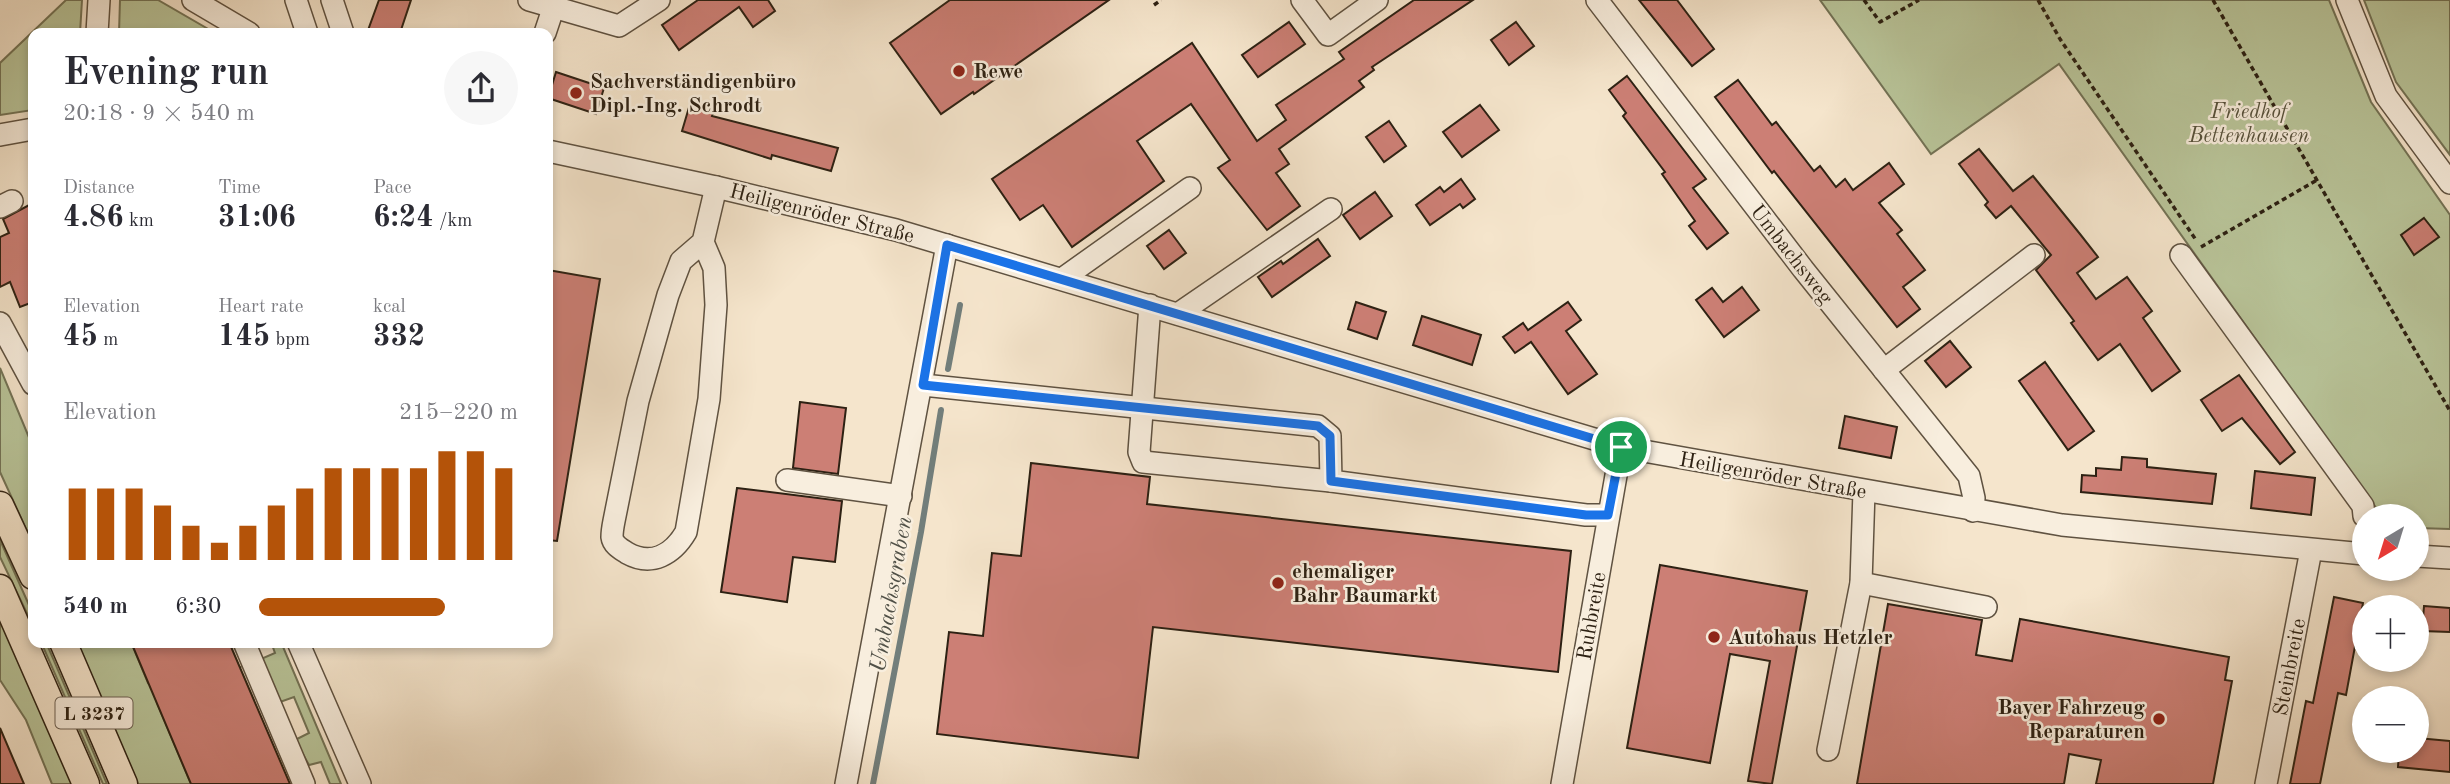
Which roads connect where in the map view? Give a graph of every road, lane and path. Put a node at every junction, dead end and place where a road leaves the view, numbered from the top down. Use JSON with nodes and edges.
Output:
{"nodes":[{"id":1,"x":99,"y":0,"type":"edge"},
{"id":2,"x":194,"y":0,"type":"edge"},
{"id":3,"x":296,"y":0,"type":"edge"},
{"id":4,"x":332,"y":0,"type":"edge"},
{"id":5,"x":528,"y":0,"type":"edge"},
{"id":6,"x":659,"y":0,"type":"edge"},
{"id":7,"x":1161,"y":0,"type":"edge"},
{"id":8,"x":1302,"y":0,"type":"edge"},
{"id":9,"x":1377,"y":0,"type":"edge"},
{"id":10,"x":1597,"y":0,"type":"edge"},
{"id":11,"x":1864,"y":0,"type":"edge"},
{"id":12,"x":1919,"y":0,"type":"edge"},
{"id":13,"x":2038,"y":0,"type":"edge"},
{"id":14,"x":2213,"y":0,"type":"edge"},
{"id":15,"x":2347,"y":0,"type":"edge"},
{"id":16,"x":555,"y":4,"type":"edge"},
{"id":17,"x":1154,"y":5,"type":"dead end"},
{"id":18,"x":97,"y":28,"type":"edge"},
{"id":19,"x":241,"y":28,"type":"edge"},
{"id":20,"x":305,"y":28,"type":"edge"},
{"id":21,"x":341,"y":28,"type":"edge"},
{"id":22,"x":547,"y":28,"type":"edge"},
{"id":23,"x":28,"y":130,"type":"edge"},
{"id":24,"x":0,"y":135,"type":"edge"},
{"id":25,"x":553,"y":152,"type":"edge"},
{"id":26,"x":2317,"y":180,"type":"junction"},
{"id":27,"x":2450,"y":183,"type":"edge"},
{"id":28,"x":716,"y":187,"type":"junction"},
{"id":29,"x":1190,"y":188,"type":"dead end"},
{"id":30,"x":1331,"y":209,"type":"dead end"},
{"id":31,"x":703,"y":243,"type":"junction"},
{"id":32,"x":947,"y":245,"type":"junction"},
{"id":33,"x":2034,"y":255,"type":"dead end"},
{"id":34,"x":2181,"y":255,"type":"dead end"},
{"id":35,"x":1062,"y":279,"type":"junction"},
{"id":36,"x":1150,"y":305,"type":"junction"},
{"id":37,"x":1178,"y":314,"type":"junction"},
{"id":38,"x":0,"y":323,"type":"edge"},
{"id":39,"x":1884,"y":370,"type":"junction"},
{"id":40,"x":28,"y":375,"type":"edge"},
{"id":41,"x":923,"y":385,"type":"junction"},
{"id":42,"x":1144,"y":410,"type":"junction"},
{"id":43,"x":2450,"y":411,"type":"edge"},
{"id":44,"x":1621,"y":447,"type":"junction"},
{"id":45,"x":786,"y":480,"type":"dead end"},
{"id":46,"x":1331,"y":481,"type":"junction"},
{"id":47,"x":1864,"y":491,"type":"junction"},
{"id":48,"x":901,"y":496,"type":"junction"},
{"id":49,"x":2362,"y":504,"type":"edge"},
{"id":50,"x":0,"y":505,"type":"edge"},
{"id":51,"x":1973,"y":511,"type":"junction"},
{"id":52,"x":1608,"y":515,"type":"junction"},
{"id":53,"x":2311,"y":550,"type":"junction"},
{"id":54,"x":2352,"y":553,"type":"edge"},
{"id":55,"x":2429,"y":557,"type":"edge"},
{"id":56,"x":2450,"y":558,"type":"edge"},
{"id":57,"x":28,"y":565,"type":"edge"},
{"id":58,"x":1861,"y":583,"type":"junction"},
{"id":59,"x":0,"y":588,"type":"edge"},
{"id":60,"x":1986,"y":607,"type":"dead end"},
{"id":61,"x":66,"y":648,"type":"edge"},
{"id":62,"x":247,"y":648,"type":"edge"},
{"id":63,"x":301,"y":648,"type":"edge"},
{"id":64,"x":1828,"y":750,"type":"dead end"},
{"id":65,"x":86,"y":784,"type":"edge"},
{"id":66,"x":124,"y":784,"type":"edge"},
{"id":67,"x":304,"y":784,"type":"edge"},
{"id":68,"x":360,"y":784,"type":"edge"},
{"id":69,"x":846,"y":784,"type":"edge"},
{"id":70,"x":1562,"y":784,"type":"edge"},
{"id":71,"x":2266,"y":784,"type":"edge"}],
"edges":[{"from":1,"to":18,"type":"street"},
{"from":2,"to":19,"type":"street"},
{"from":3,"to":20,"type":"street"},
{"from":4,"to":21,"type":"street"},
{"from":5,"to":16,"type":"street"},
{"from":6,"to":16,"type":"street"},
{"from":7,"to":17,"type":"path"},
{"from":8,"to":9,"type":"street"},
{"from":10,"to":39,"type":"street","name":"Umbachsweg"},
{"from":11,"to":12,"type":"path"},
{"from":13,"to":26,"type":"path"},
{"from":14,"to":26,"type":"path"},
{"from":15,"to":27,"type":"street"},
{"from":16,"to":22,"type":"street"},
{"from":23,"to":24,"type":"street"},
{"from":25,"to":28,"type":"street","name":"Heiligenröder Straße"},
{"from":26,"to":43,"type":"path"},
{"from":28,"to":31,"type":"street"},
{"from":28,"to":32,"type":"street","name":"Heiligenröder Straße"},
{"from":29,"to":35,"type":"street"},
{"from":30,"to":37,"type":"street"},
{"from":31,"to":31,"type":"street"},
{"from":32,"to":35,"type":"street","name":"Heiligenröder Straße"},
{"from":32,"to":41,"type":"street"},
{"from":33,"to":39,"type":"street"},
{"from":34,"to":49,"type":"street"},
{"from":35,"to":36,"type":"street","name":"Heiligenröder Straße"},
{"from":36,"to":37,"type":"street","name":"Heiligenröder Straße"},
{"from":36,"to":42,"type":"street"},
{"from":37,"to":44,"type":"street","name":"Heiligenröder Straße"},
{"from":38,"to":40,"type":"street"},
{"from":39,"to":51,"type":"street","name":"Umbachsweg"},
{"from":41,"to":42,"type":"street"},
{"from":41,"to":48,"type":"street"},
{"from":42,"to":46,"type":"street"},
{"from":42,"to":46,"type":"street"},
{"from":44,"to":47,"type":"street","name":"Heiligenröder Straße"},
{"from":44,"to":52,"type":"street","name":"Ruhbreite"},
{"from":45,"to":48,"type":"street"},
{"from":46,"to":52,"type":"street"},
{"from":47,"to":51,"type":"street","name":"Heiligenröder Straße"},
{"from":47,"to":58,"type":"street"},
{"from":48,"to":69,"type":"street"},
{"from":50,"to":57,"type":"main road"},
{"from":51,"to":53,"type":"street","name":"Heiligenröder Straße"},
{"from":52,"to":70,"type":"street","name":"Ruhbreite"},
{"from":53,"to":54,"type":"street","name":"Heiligenröder Straße"},
{"from":53,"to":71,"type":"street","name":"Steinbreite"},
{"from":55,"to":56,"type":"street"},
{"from":58,"to":60,"type":"street"},
{"from":58,"to":64,"type":"street"},
{"from":59,"to":65,"type":"main road","number":"L 3237"},
{"from":61,"to":66,"type":"main road","number":"L 3237"},
{"from":62,"to":67,"type":"street"},
{"from":63,"to":68,"type":"street"}]}
